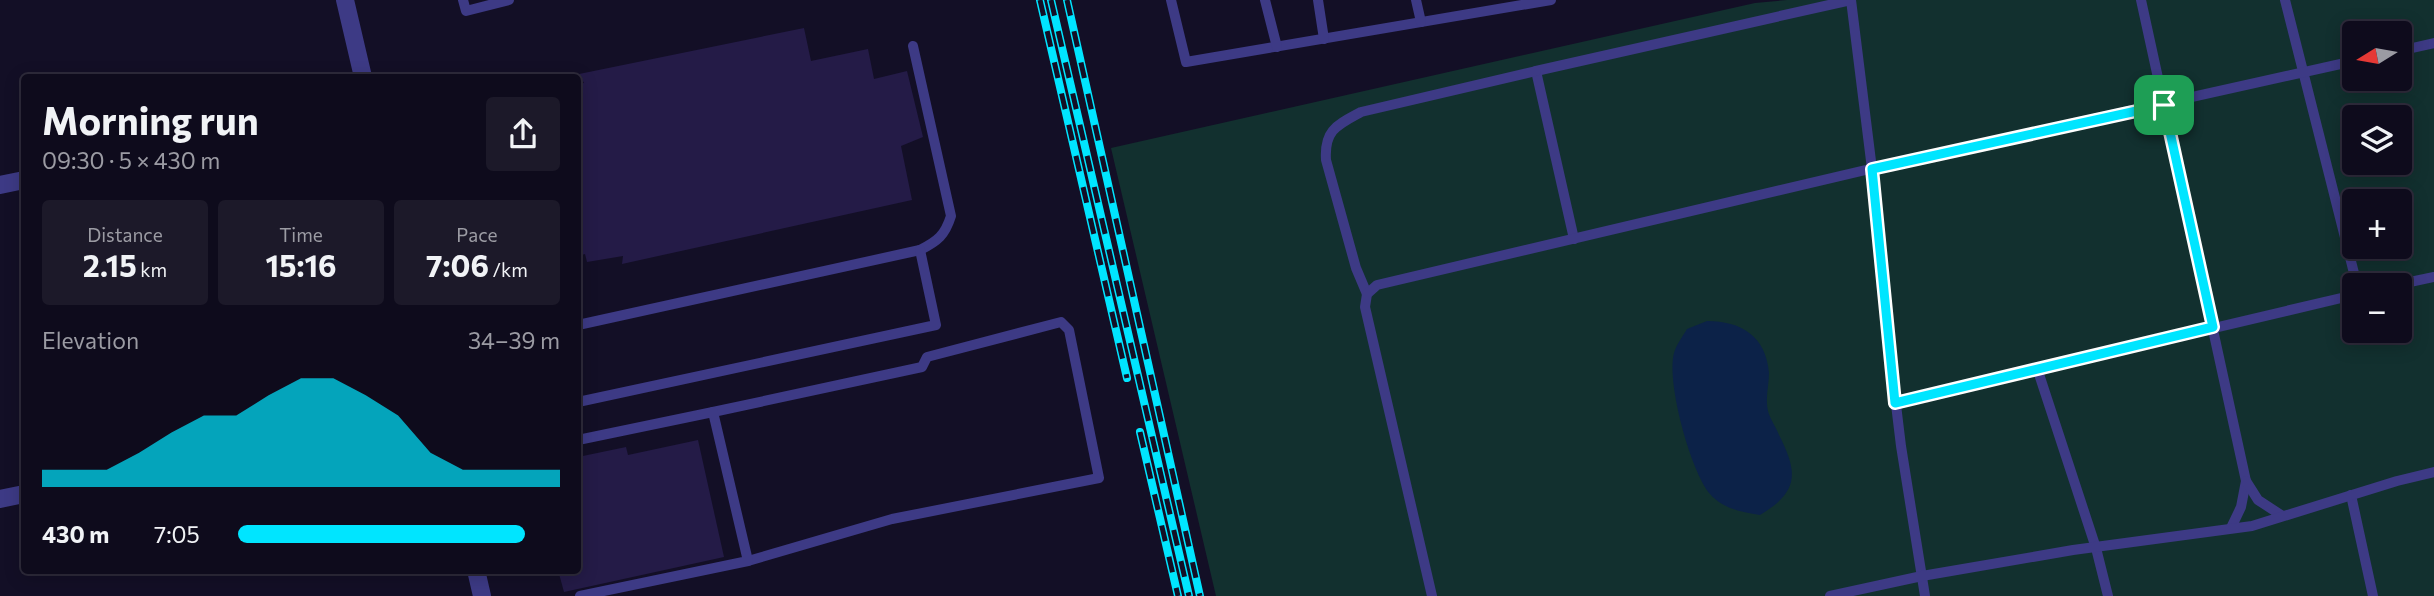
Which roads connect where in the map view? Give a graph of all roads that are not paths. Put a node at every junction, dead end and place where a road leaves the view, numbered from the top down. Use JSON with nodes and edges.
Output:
{"nodes":[{"id":1,"x":345,"y":0,"type":"edge"},
{"id":2,"x":463,"y":0,"type":"edge"},
{"id":3,"x":509,"y":0,"type":"edge"},
{"id":4,"x":1171,"y":0,"type":"edge"},
{"id":5,"x":1265,"y":0,"type":"edge"},
{"id":6,"x":1318,"y":0,"type":"edge"},
{"id":7,"x":1416,"y":0,"type":"edge"},
{"id":8,"x":1550,"y":0,"type":"edge"},
{"id":9,"x":1851,"y":0,"type":"edge"},
{"id":10,"x":2141,"y":0,"type":"edge"},
{"id":11,"x":2286,"y":0,"type":"edge"},
{"id":12,"x":1421,"y":22,"type":"junction"},
{"id":13,"x":1324,"y":39,"type":"junction"},
{"id":14,"x":2433,"y":45,"type":"edge"},
{"id":15,"x":913,"y":46,"type":"dead end"},
{"id":16,"x":1277,"y":47,"type":"junction"},
{"id":17,"x":2412,"y":49,"type":"edge"},
{"id":18,"x":2342,"y":64,"type":"edge"},
{"id":19,"x":1536,"y":71,"type":"junction"},
{"id":20,"x":2302,"y":73,"type":"junction"},
{"id":21,"x":362,"y":74,"type":"edge"},
{"id":22,"x":2164,"y":105,"type":"junction"},
{"id":23,"x":1872,"y":169,"type":"junction"},
{"id":24,"x":21,"y":181,"type":"edge"},
{"id":25,"x":0,"y":185,"type":"edge"},
{"id":26,"x":1574,"y":239,"type":"junction"},
{"id":27,"x":920,"y":250,"type":"junction"},
{"id":28,"x":2354,"y":273,"type":"edge"},
{"id":29,"x":2434,"y":276,"type":"edge"},
{"id":30,"x":2412,"y":281,"type":"edge"},
{"id":31,"x":1367,"y":294,"type":"junction"},
{"id":32,"x":2342,"y":298,"type":"edge"},
{"id":33,"x":581,"y":324,"type":"edge"},
{"id":34,"x":2213,"y":327,"type":"junction"},
{"id":35,"x":2038,"y":368,"type":"junction"},
{"id":36,"x":581,"y":401,"type":"edge"},
{"id":37,"x":1895,"y":403,"type":"junction"},
{"id":38,"x":713,"y":412,"type":"junction"},
{"id":39,"x":581,"y":439,"type":"edge"},
{"id":40,"x":2434,"y":472,"type":"edge"},
{"id":41,"x":2246,"y":481,"type":"junction"},
{"id":42,"x":21,"y":495,"type":"edge"},
{"id":43,"x":2351,"y":495,"type":"junction"},
{"id":44,"x":0,"y":499,"type":"edge"},
{"id":45,"x":2281,"y":516,"type":"junction"},
{"id":46,"x":2231,"y":528,"type":"junction"},
{"id":47,"x":2096,"y":548,"type":"junction"},
{"id":48,"x":748,"y":561,"type":"junction"},
{"id":49,"x":478,"y":574,"type":"edge"},
{"id":50,"x":1922,"y":576,"type":"junction"},
{"id":51,"x":482,"y":596,"type":"edge"},
{"id":52,"x":580,"y":596,"type":"edge"},
{"id":53,"x":1432,"y":596,"type":"edge"},
{"id":54,"x":1829,"y":596,"type":"edge"},
{"id":55,"x":1925,"y":596,"type":"edge"},
{"id":56,"x":2108,"y":596,"type":"edge"},
{"id":57,"x":2373,"y":596,"type":"edge"}],
"edges":[{"from":1,"to":21,"type":"street"},
{"from":2,"to":3,"type":"lane"},
{"from":4,"to":16,"type":"lane"},
{"from":5,"to":16,"type":"lane"},
{"from":6,"to":13,"type":"lane"},
{"from":7,"to":12,"type":"lane"},
{"from":8,"to":12,"type":"lane"},
{"from":9,"to":19,"type":"lane"},
{"from":9,"to":23,"type":"lane"},
{"from":10,"to":22,"type":"lane"},
{"from":11,"to":20,"type":"lane"},
{"from":12,"to":13,"type":"lane"},
{"from":13,"to":16,"type":"lane"},
{"from":14,"to":17,"type":"lane"},
{"from":15,"to":27,"type":"lane"},
{"from":18,"to":20,"type":"lane"},
{"from":19,"to":26,"type":"lane"},
{"from":19,"to":31,"type":"lane"},
{"from":20,"to":22,"type":"lane"},
{"from":20,"to":28,"type":"lane"},
{"from":22,"to":23,"type":"lane"},
{"from":22,"to":34,"type":"lane"},
{"from":23,"to":26,"type":"lane"},
{"from":23,"to":37,"type":"lane"},
{"from":24,"to":25,"type":"street"},
{"from":26,"to":31,"type":"lane"},
{"from":27,"to":33,"type":"lane"},
{"from":27,"to":36,"type":"lane"},
{"from":29,"to":30,"type":"lane"},
{"from":31,"to":53,"type":"lane"},
{"from":32,"to":34,"type":"lane"},
{"from":34,"to":35,"type":"lane"},
{"from":34,"to":41,"type":"lane"},
{"from":35,"to":37,"type":"lane"},
{"from":35,"to":47,"type":"lane"},
{"from":37,"to":50,"type":"lane"},
{"from":38,"to":39,"type":"lane"},
{"from":38,"to":48,"type":"lane"},
{"from":38,"to":48,"type":"lane"},
{"from":40,"to":43,"type":"lane"},
{"from":41,"to":45,"type":"lane"},
{"from":41,"to":46,"type":"lane"},
{"from":42,"to":44,"type":"street"},
{"from":43,"to":45,"type":"lane"},
{"from":43,"to":57,"type":"lane"},
{"from":45,"to":46,"type":"lane"},
{"from":46,"to":47,"type":"lane"},
{"from":47,"to":50,"type":"lane"},
{"from":47,"to":56,"type":"lane"},
{"from":48,"to":52,"type":"lane"},
{"from":49,"to":51,"type":"street"},
{"from":50,"to":54,"type":"lane"},
{"from":50,"to":55,"type":"lane"}]}
